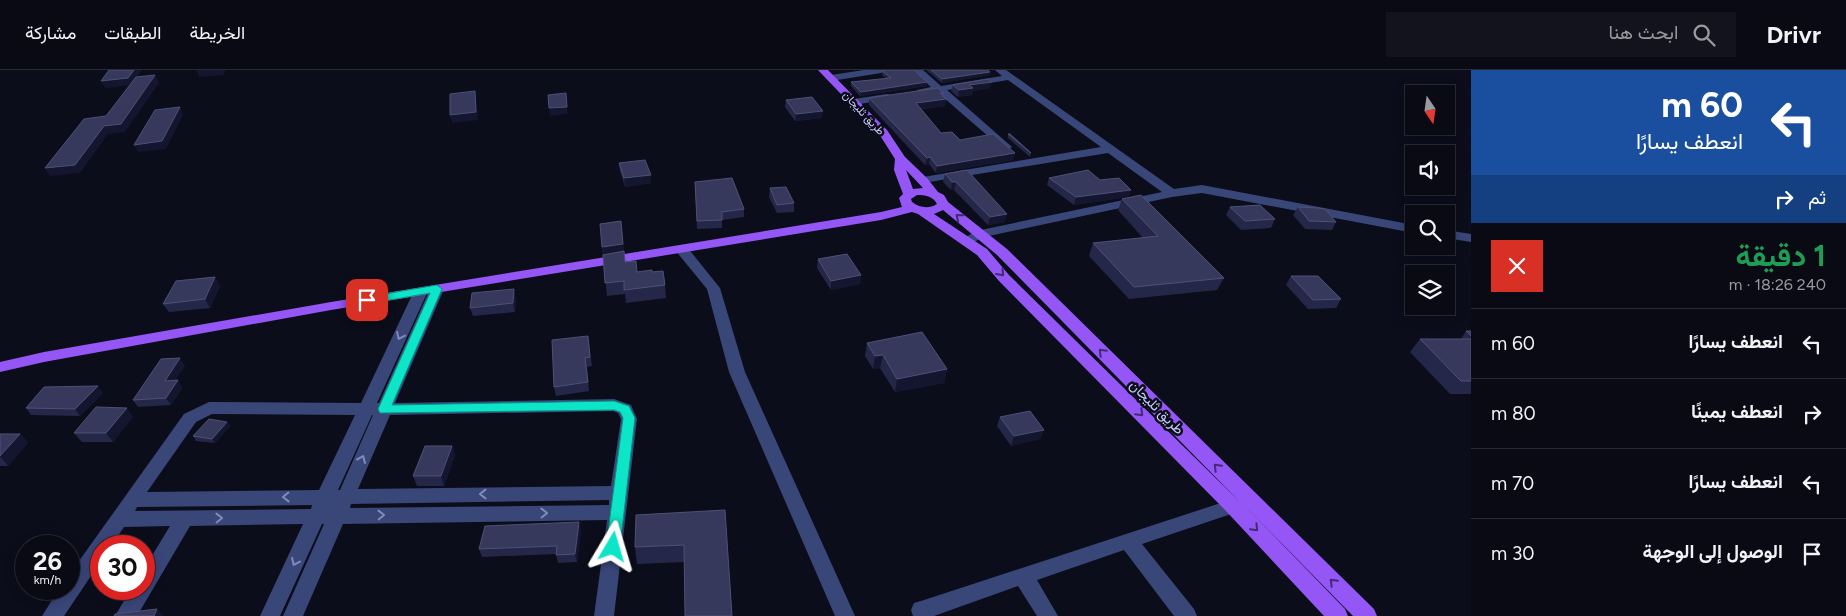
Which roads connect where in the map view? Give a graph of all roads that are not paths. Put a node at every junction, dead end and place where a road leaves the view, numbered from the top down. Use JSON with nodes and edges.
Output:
{"nodes":[{"id":1,"x":881,"y":70,"type":"edge"},
{"id":2,"x":917,"y":70,"type":"edge"},
{"id":3,"x":1000,"y":70,"type":"edge"},
{"id":4,"x":827,"y":74,"type":"edge"},
{"id":5,"x":1010,"y":77,"type":"junction"},
{"id":6,"x":940,"y":89,"type":"junction"},
{"id":7,"x":854,"y":102,"type":"junction"},
{"id":8,"x":1110,"y":149,"type":"junction"},
{"id":9,"x":901,"y":159,"type":"junction"},
{"id":10,"x":1026,"y":162,"type":"junction"},
{"id":11,"x":923,"y":180,"type":"junction"},
{"id":12,"x":1172,"y":193,"type":"junction"},
{"id":13,"x":909,"y":194,"type":"junction"},
{"id":14,"x":938,"y":199,"type":"junction"},
{"id":15,"x":917,"y":210,"type":"junction"},
{"id":16,"x":1405,"y":227,"type":"edge"},
{"id":17,"x":1455,"y":235,"type":"edge"},
{"id":18,"x":974,"y":237,"type":"junction"},
{"id":19,"x":1471,"y":238,"type":"edge"},
{"id":20,"x":682,"y":250,"type":"junction"},
{"id":21,"x":429,"y":290,"type":"junction"},
{"id":22,"x":0,"y":367,"type":"edge"},
{"id":23,"x":366,"y":408,"type":"junction"},
{"id":24,"x":384,"y":409,"type":"junction"},
{"id":25,"x":620,"y":493,"type":"junction"},
{"id":26,"x":346,"y":496,"type":"junction"},
{"id":27,"x":325,"y":497,"type":"junction"},
{"id":28,"x":132,"y":500,"type":"junction"},
{"id":29,"x":1233,"y":506,"type":"junction"},
{"id":30,"x":618,"y":512,"type":"junction"},
{"id":31,"x":316,"y":516,"type":"junction"},
{"id":32,"x":338,"y":516,"type":"junction"},
{"id":33,"x":185,"y":518,"type":"junction"},
{"id":34,"x":118,"y":519,"type":"junction"},
{"id":35,"x":1128,"y":541,"type":"junction"},
{"id":36,"x":155,"y":567,"type":"edge"},
{"id":37,"x":1022,"y":576,"type":"junction"},
{"id":38,"x":135,"y":600,"type":"edge"},
{"id":39,"x":921,"y":614,"type":"edge"},
{"id":40,"x":52,"y":616,"type":"edge"},
{"id":41,"x":125,"y":616,"type":"edge"},
{"id":42,"x":270,"y":616,"type":"edge"},
{"id":43,"x":293,"y":616,"type":"edge"},
{"id":44,"x":604,"y":616,"type":"edge"},
{"id":45,"x":845,"y":616,"type":"edge"},
{"id":46,"x":1048,"y":616,"type":"edge"},
{"id":47,"x":1187,"y":616,"type":"edge"},
{"id":48,"x":1338,"y":616,"type":"edge"},
{"id":49,"x":1367,"y":616,"type":"edge"}],
"edges":[{"from":1,"to":4,"type":"street"},
{"from":2,"to":6,"type":"street"},
{"from":3,"to":5,"type":"street"},
{"from":4,"to":7,"type":"main road","name":"طريق ثليجان"},
{"from":5,"to":6,"type":"street"},
{"from":5,"to":8,"type":"street"},
{"from":6,"to":7,"type":"street"},
{"from":6,"to":10,"type":"street"},
{"from":7,"to":9,"type":"main road","name":"طريق ثليجان"},
{"from":8,"to":10,"type":"street"},
{"from":8,"to":12,"type":"street"},
{"from":9,"to":11,"type":"main road","name":"طريق ثليجان"},
{"from":9,"to":13,"type":"main road","name":"طريق ثليجان"},
{"from":10,"to":11,"type":"street"},
{"from":11,"to":14,"type":"main road","name":"طريق ثليجان"},
{"from":12,"to":16,"type":"street"},
{"from":12,"to":18,"type":"street"},
{"from":13,"to":14,"type":"main road"},
{"from":13,"to":15,"type":"main road","name":"طريق ثليجان"},
{"from":14,"to":15,"type":"main road"},
{"from":18,"to":14,"type":"main road","name":"طريق ثليجان","one_way":true},
{"from":15,"to":18,"type":"main road","name":"طريق ثليجان"},
{"from":15,"to":20,"type":"main road"},
{"from":17,"to":19,"type":"street"},
{"from":18,"to":29,"type":"main road","name":"طريق ثليجان","one_way":true},
{"from":49,"to":18,"type":"main road","name":"طريق ثليجان","one_way":true},
{"from":20,"to":21,"type":"main road"},
{"from":20,"to":45,"type":"street"},
{"from":21,"to":22,"type":"main road"},
{"from":21,"to":23,"type":"street","one_way":true},
{"from":21,"to":24,"type":"street"},
{"from":23,"to":24,"type":"street"},
{"from":23,"to":27,"type":"street"},
{"from":23,"to":28,"type":"street"},
{"from":24,"to":25,"type":"street"},
{"from":26,"to":24,"type":"street","one_way":true},
{"from":25,"to":26,"type":"street","one_way":true},
{"from":25,"to":30,"type":"street"},
{"from":26,"to":27,"type":"street"},
{"from":26,"to":32,"type":"street"},
{"from":27,"to":28,"type":"street","one_way":true},
{"from":27,"to":31,"type":"street"},
{"from":28,"to":34,"type":"street"},
{"from":29,"to":35,"type":"street"},
{"from":29,"to":48,"type":"main road","name":"طريق ثليجان","one_way":true},
{"from":32,"to":30,"type":"street","one_way":true},
{"from":30,"to":44,"type":"street"},
{"from":31,"to":32,"type":"street"},
{"from":33,"to":31,"type":"street","one_way":true},
{"from":31,"to":42,"type":"street","one_way":true},
{"from":32,"to":43,"type":"street"},
{"from":33,"to":34,"type":"street"},
{"from":33,"to":36,"type":"street"},
{"from":34,"to":40,"type":"street"},
{"from":35,"to":37,"type":"street"},
{"from":35,"to":47,"type":"street"},
{"from":37,"to":39,"type":"street"},
{"from":37,"to":46,"type":"street"},
{"from":38,"to":41,"type":"street"}]}
